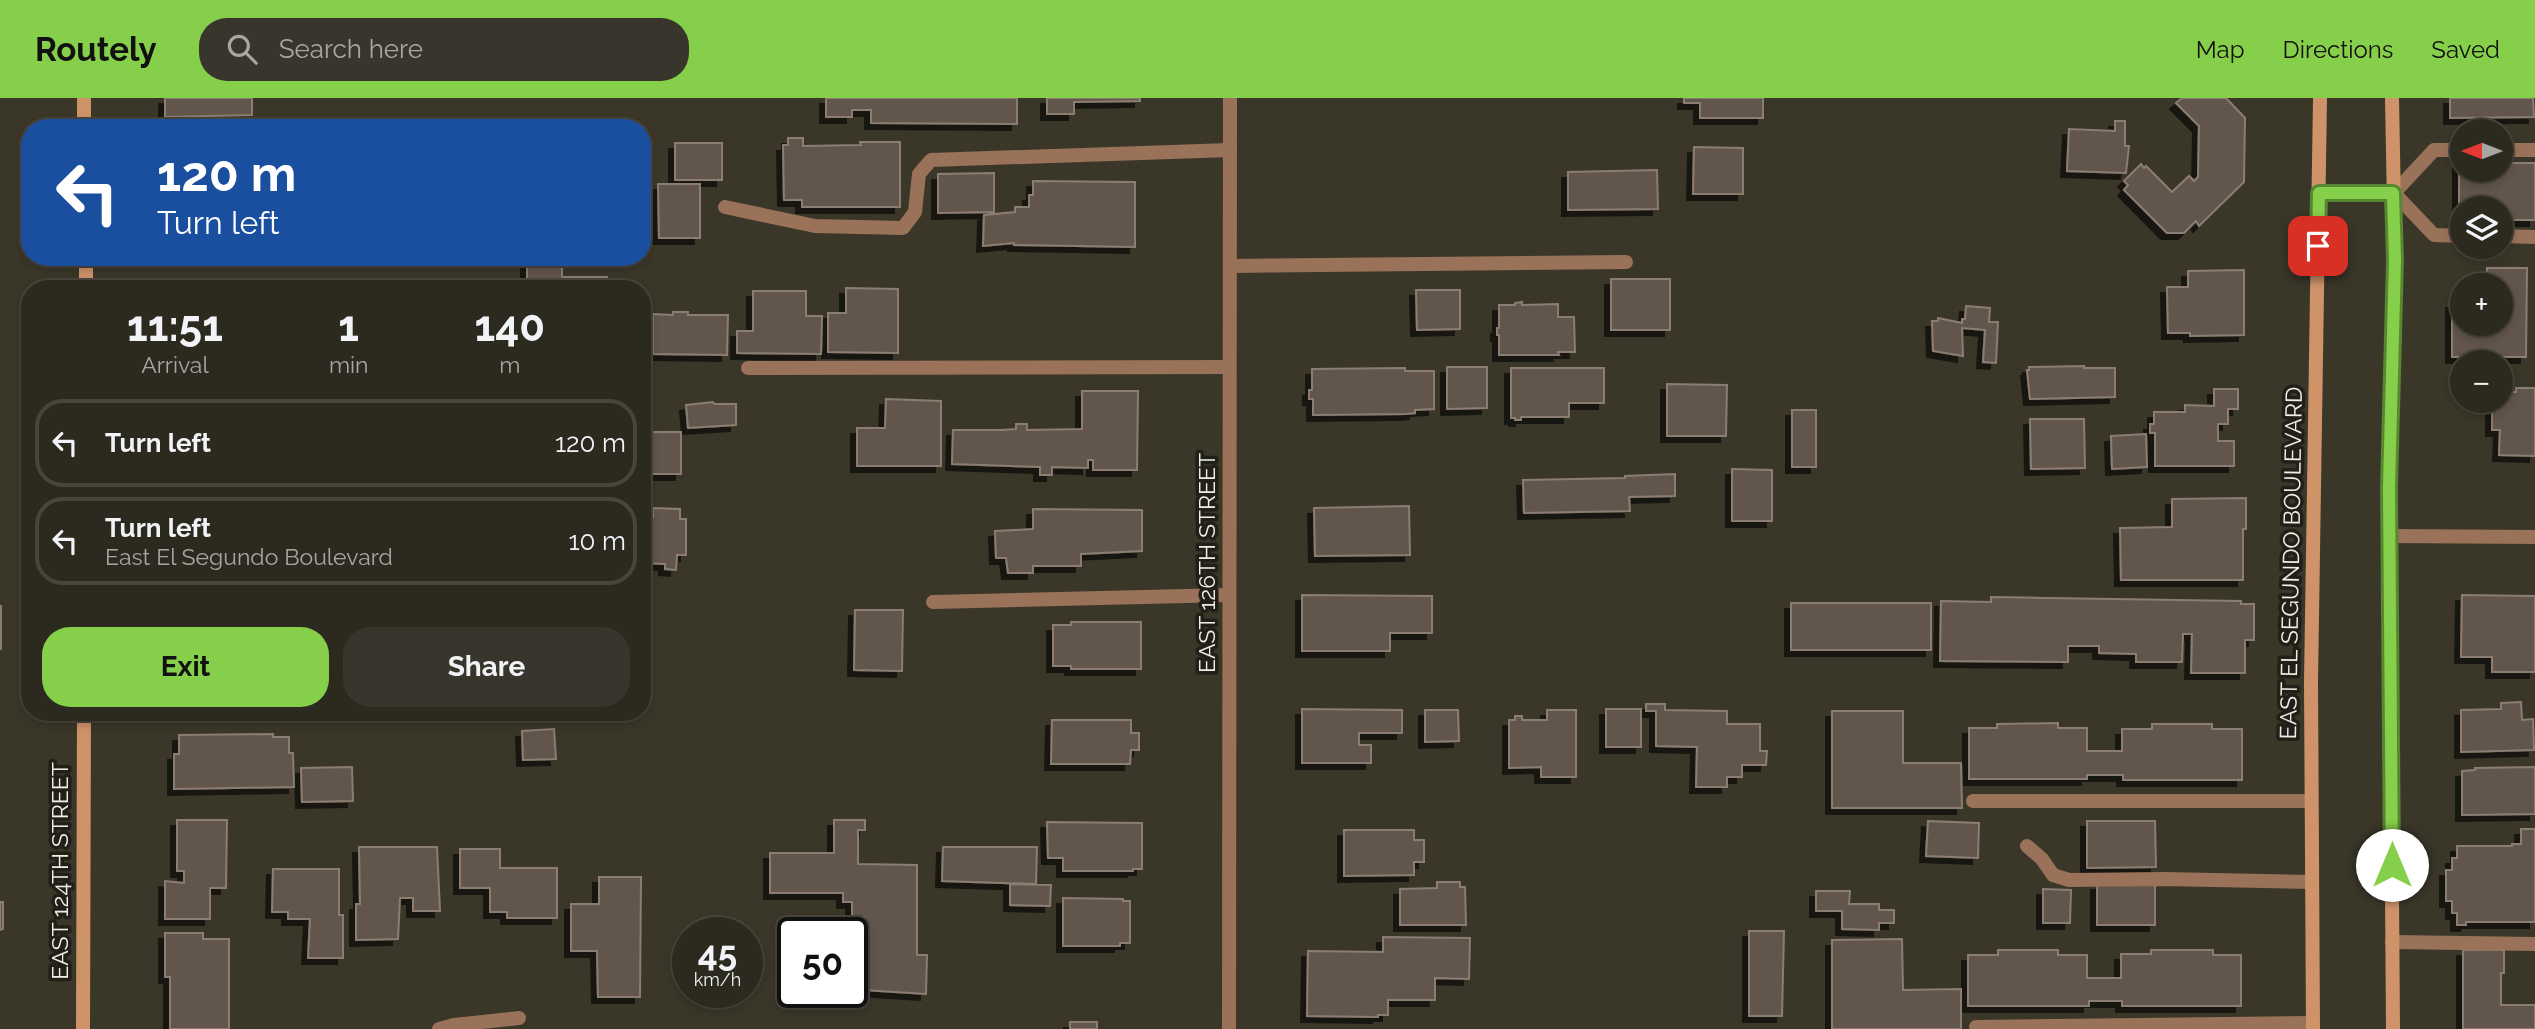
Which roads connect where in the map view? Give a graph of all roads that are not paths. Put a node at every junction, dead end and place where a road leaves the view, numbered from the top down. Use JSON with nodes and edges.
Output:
{"nodes":[{"id":1,"x":84,"y":98,"type":"edge"},
{"id":2,"x":1230,"y":98,"type":"edge"},
{"id":3,"x":2320,"y":98,"type":"edge"},
{"id":4,"x":2392,"y":98,"type":"edge"},
{"id":5,"x":84,"y":119,"type":"edge"},
{"id":6,"x":1230,"y":150,"type":"junction"},
{"id":7,"x":2450,"y":150,"type":"edge"},
{"id":8,"x":2513,"y":150,"type":"edge"},
{"id":9,"x":2535,"y":150,"type":"edge"},
{"id":10,"x":2319,"y":193,"type":"junction"},
{"id":11,"x":2393,"y":193,"type":"junction"},
{"id":12,"x":725,"y":207,"type":"dead end"},
{"id":13,"x":2450,"y":236,"type":"edge"},
{"id":14,"x":2513,"y":236,"type":"edge"},
{"id":15,"x":2535,"y":237,"type":"edge"},
{"id":16,"x":1626,"y":262,"type":"dead end"},
{"id":17,"x":1230,"y":266,"type":"junction"},
{"id":18,"x":1229,"y":367,"type":"junction"},
{"id":19,"x":748,"y":368,"type":"dead end"},
{"id":20,"x":2389,"y":536,"type":"junction"},
{"id":21,"x":2535,"y":537,"type":"edge"},
{"id":22,"x":1229,"y":595,"type":"junction"},
{"id":23,"x":933,"y":601,"type":"dead end"},
{"id":24,"x":83,"y":721,"type":"edge"},
{"id":25,"x":1973,"y":801,"type":"dead end"},
{"id":26,"x":2311,"y":801,"type":"junction"},
{"id":27,"x":2027,"y":846,"type":"dead end"},
{"id":28,"x":2312,"y":882,"type":"junction"},
{"id":29,"x":2392,"y":942,"type":"junction"},
{"id":30,"x":2535,"y":944,"type":"edge"},
{"id":31,"x":519,"y":1018,"type":"dead end"},
{"id":32,"x":2313,"y":1026,"type":"edge"},
{"id":33,"x":1976,"y":1027,"type":"dead end"},
{"id":34,"x":83,"y":1029,"type":"edge"},
{"id":35,"x":439,"y":1029,"type":"edge"},
{"id":36,"x":1229,"y":1029,"type":"edge"},
{"id":37,"x":2393,"y":1029,"type":"edge"}],
"edges":[{"from":1,"to":5,"type":"main road"},
{"from":2,"to":6,"type":"street","name":"EAST 126TH STREET"},
{"from":3,"to":10,"type":"main road","name":"EAST EL SEGUNDO BOULEVARD"},
{"from":4,"to":11,"type":"main road"},
{"from":6,"to":12,"type":"street"},
{"from":6,"to":17,"type":"street","name":"EAST 126TH STREET"},
{"from":7,"to":11,"type":"street"},
{"from":8,"to":9,"type":"street"},
{"from":10,"to":11,"type":"street"},
{"from":10,"to":26,"type":"main road","name":"EAST EL SEGUNDO BOULEVARD"},
{"from":11,"to":13,"type":"street"},
{"from":11,"to":20,"type":"main road"},
{"from":14,"to":15,"type":"street"},
{"from":16,"to":17,"type":"street"},
{"from":17,"to":18,"type":"street","name":"EAST 126TH STREET"},
{"from":18,"to":19,"type":"street"},
{"from":18,"to":22,"type":"street","name":"EAST 126TH STREET"},
{"from":20,"to":21,"type":"street"},
{"from":20,"to":29,"type":"main road"},
{"from":22,"to":23,"type":"street"},
{"from":22,"to":36,"type":"street","name":"EAST 126TH STREET"},
{"from":24,"to":34,"type":"main road","name":"EAST 124TH STREET"},
{"from":25,"to":26,"type":"street"},
{"from":26,"to":28,"type":"main road","name":"EAST EL SEGUNDO BOULEVARD"},
{"from":27,"to":28,"type":"street"},
{"from":28,"to":32,"type":"main road","name":"EAST EL SEGUNDO BOULEVARD"},
{"from":29,"to":30,"type":"street"},
{"from":29,"to":37,"type":"main road"},
{"from":31,"to":35,"type":"street"},
{"from":32,"to":33,"type":"street"}]}
